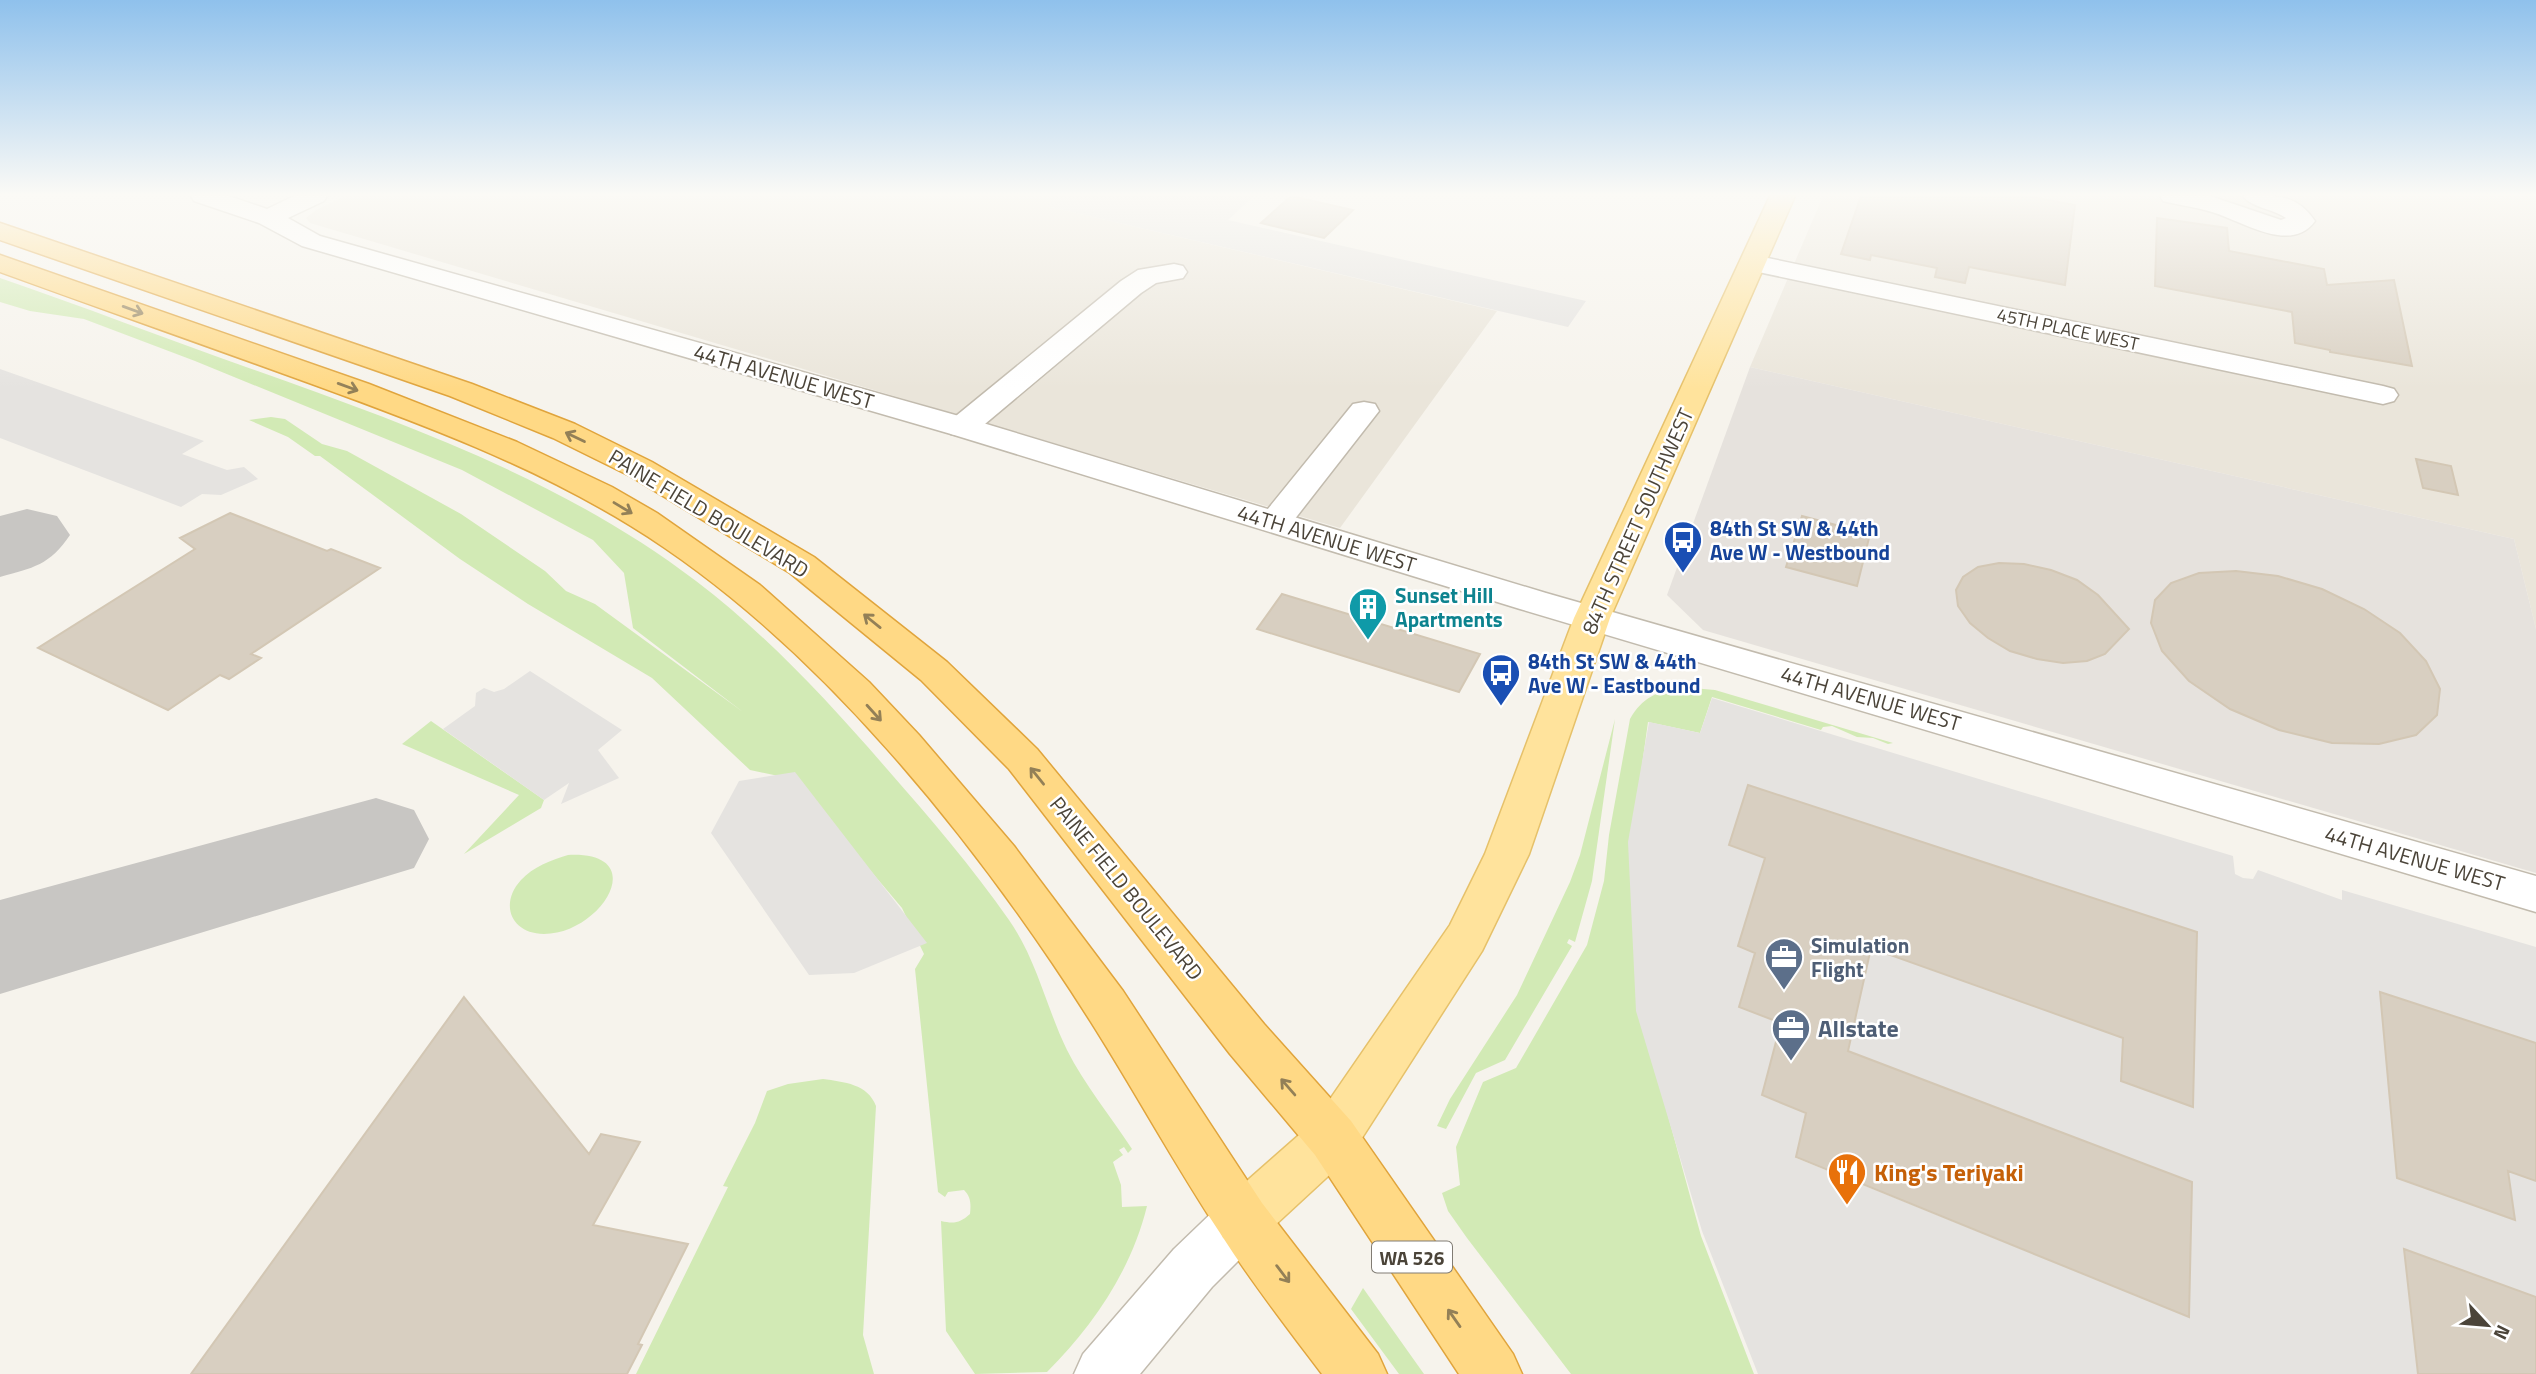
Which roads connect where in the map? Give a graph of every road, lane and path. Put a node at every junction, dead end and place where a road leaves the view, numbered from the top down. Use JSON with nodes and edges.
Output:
{"nodes":[{"id":1,"x":84,"y":260,"type":"edge"},
{"id":2,"x":375,"y":260,"type":"edge"},
{"id":3,"x":1754,"y":260,"type":"edge"},
{"id":4,"x":0,"y":263,"type":"edge"},
{"id":5,"x":1753,"y":263,"type":"junction"},
{"id":6,"x":1174,"y":272,"type":"dead end"},
{"id":7,"x":2383,"y":395,"type":"dead end"},
{"id":8,"x":1364,"y":411,"type":"dead end"},
{"id":9,"x":962,"y":427,"type":"junction"},
{"id":10,"x":1275,"y":522,"type":"junction"},
{"id":11,"x":1592,"y":618,"type":"junction"},
{"id":12,"x":2536,"y":894,"type":"edge"},
{"id":13,"x":1333,"y":1138,"type":"junction"},
{"id":14,"x":1242,"y":1220,"type":"junction"},
{"id":15,"x":1103,"y":1374,"type":"edge"},
{"id":16,"x":1358,"y":1374,"type":"edge"},
{"id":17,"x":1493,"y":1374,"type":"edge"}],
"edges":[{"from":13,"to":1,"type":"highway","name":"PAINE FIELD BOULEVARD","one_way":true},
{"from":2,"to":9,"type":"street","name":"44TH AVENUE WEST"},
{"from":3,"to":5,"type":"main road","name":"84TH STREET SOUTHWEST"},
{"from":4,"to":14,"type":"highway","name":"PAINE FIELD BOULEVARD","one_way":true},
{"from":5,"to":7,"type":"street","name":"45TH PLACE WEST"},
{"from":5,"to":11,"type":"main road","name":"84TH STREET SOUTHWEST"},
{"from":6,"to":9,"type":"street"},
{"from":8,"to":10,"type":"street"},
{"from":9,"to":10,"type":"street","name":"44TH AVENUE WEST"},
{"from":10,"to":11,"type":"street","name":"44TH AVENUE WEST"},
{"from":11,"to":12,"type":"street","name":"44TH AVENUE WEST"},
{"from":11,"to":13,"type":"main road","name":"84TH STREET SOUTHWEST"},
{"from":13,"to":14,"type":"main road","name":"84TH STREET SOUTHWEST"},
{"from":17,"to":13,"type":"highway","number":"WA 526","one_way":true},
{"from":14,"to":15,"type":"street","name":"84TH STREET SOUTHWEST"},
{"from":14,"to":16,"type":"highway","one_way":true}]}
